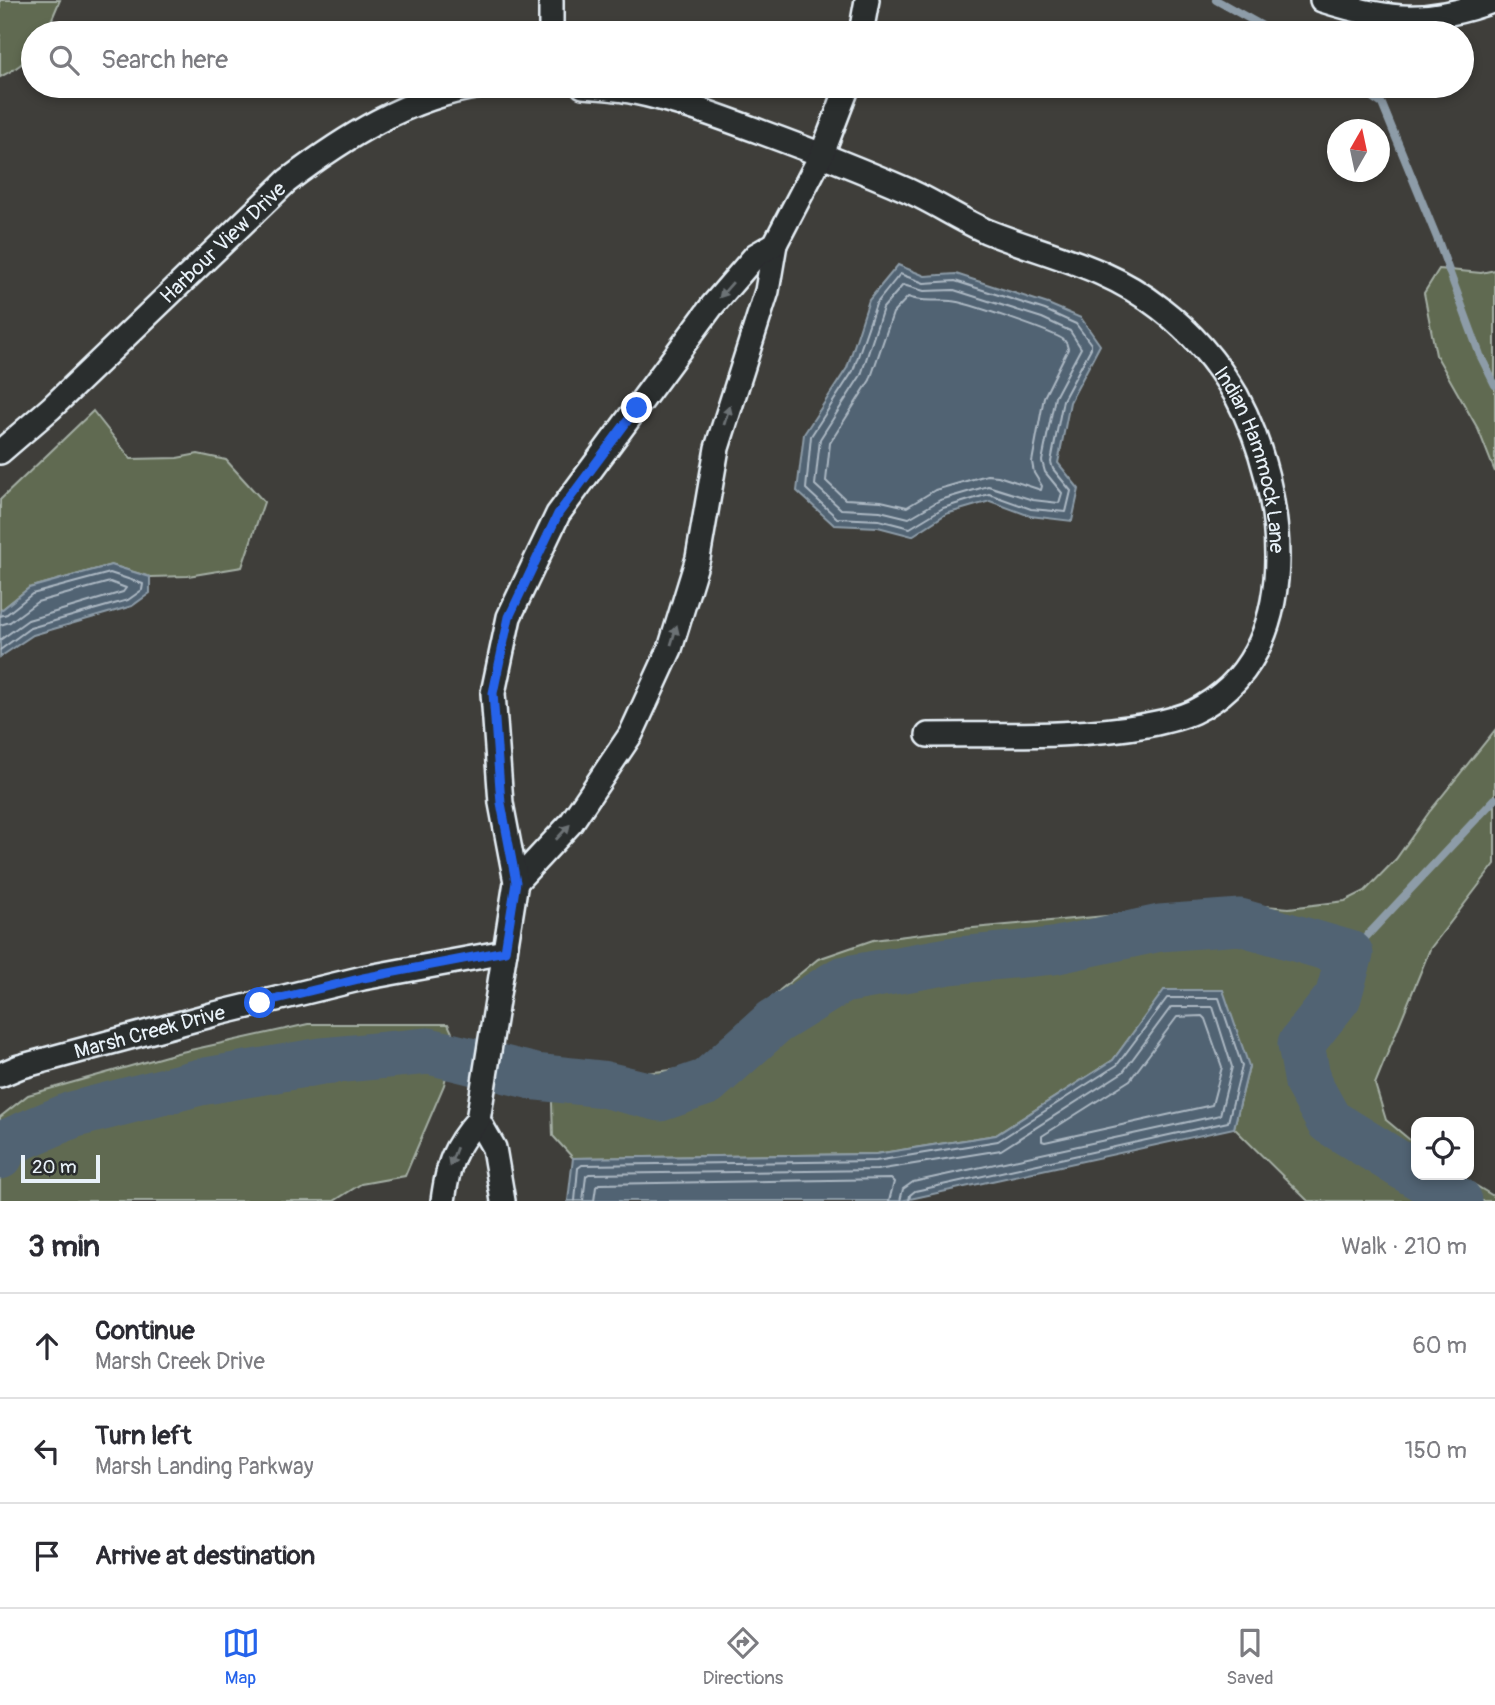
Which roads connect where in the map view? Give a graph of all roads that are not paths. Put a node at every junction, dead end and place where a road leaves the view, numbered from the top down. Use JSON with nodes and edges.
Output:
{"nodes":[{"id":1,"x":551,"y":0,"type":"edge"},
{"id":2,"x":867,"y":0,"type":"edge"},
{"id":3,"x":1322,"y":0,"type":"edge"},
{"id":4,"x":1495,"y":0,"type":"edge"},
{"id":5,"x":551,"y":21,"type":"edge"},
{"id":6,"x":863,"y":21,"type":"edge"},
{"id":7,"x":430,"y":98,"type":"edge"},
{"id":8,"x":661,"y":98,"type":"edge"},
{"id":9,"x":843,"y":98,"type":"edge"},
{"id":10,"x":821,"y":154,"type":"junction"},
{"id":11,"x":775,"y":244,"type":"junction"},
{"id":12,"x":0,"y":452,"type":"edge"},
{"id":13,"x":928,"y":735,"type":"dead end"},
{"id":14,"x":516,"y":882,"type":"junction"},
{"id":15,"x":505,"y":951,"type":"junction"},
{"id":16,"x":0,"y":1075,"type":"edge"},
{"id":17,"x":480,"y":1111,"type":"junction"},
{"id":18,"x":443,"y":1201,"type":"edge"},
{"id":19,"x":503,"y":1201,"type":"edge"}],
"edges":[{"from":1,"to":5,"type":"street"},
{"from":2,"to":6,"type":"street"},
{"from":3,"to":4,"type":"street"},
{"from":7,"to":12,"type":"street","name":"Harbour View Drive"},
{"from":8,"to":10,"type":"street"},
{"from":9,"to":10,"type":"street"},
{"from":10,"to":11,"type":"street"},
{"from":10,"to":13,"type":"street","name":"Indian Hammock Lane"},
{"from":14,"to":11,"type":"street","one_way":true},
{"from":11,"to":14,"type":"street","one_way":true},
{"from":14,"to":15,"type":"street"},
{"from":15,"to":16,"type":"street","name":"Marsh Creek Drive"},
{"from":15,"to":17,"type":"street"},
{"from":17,"to":18,"type":"street","one_way":true},
{"from":17,"to":19,"type":"street"}]}
